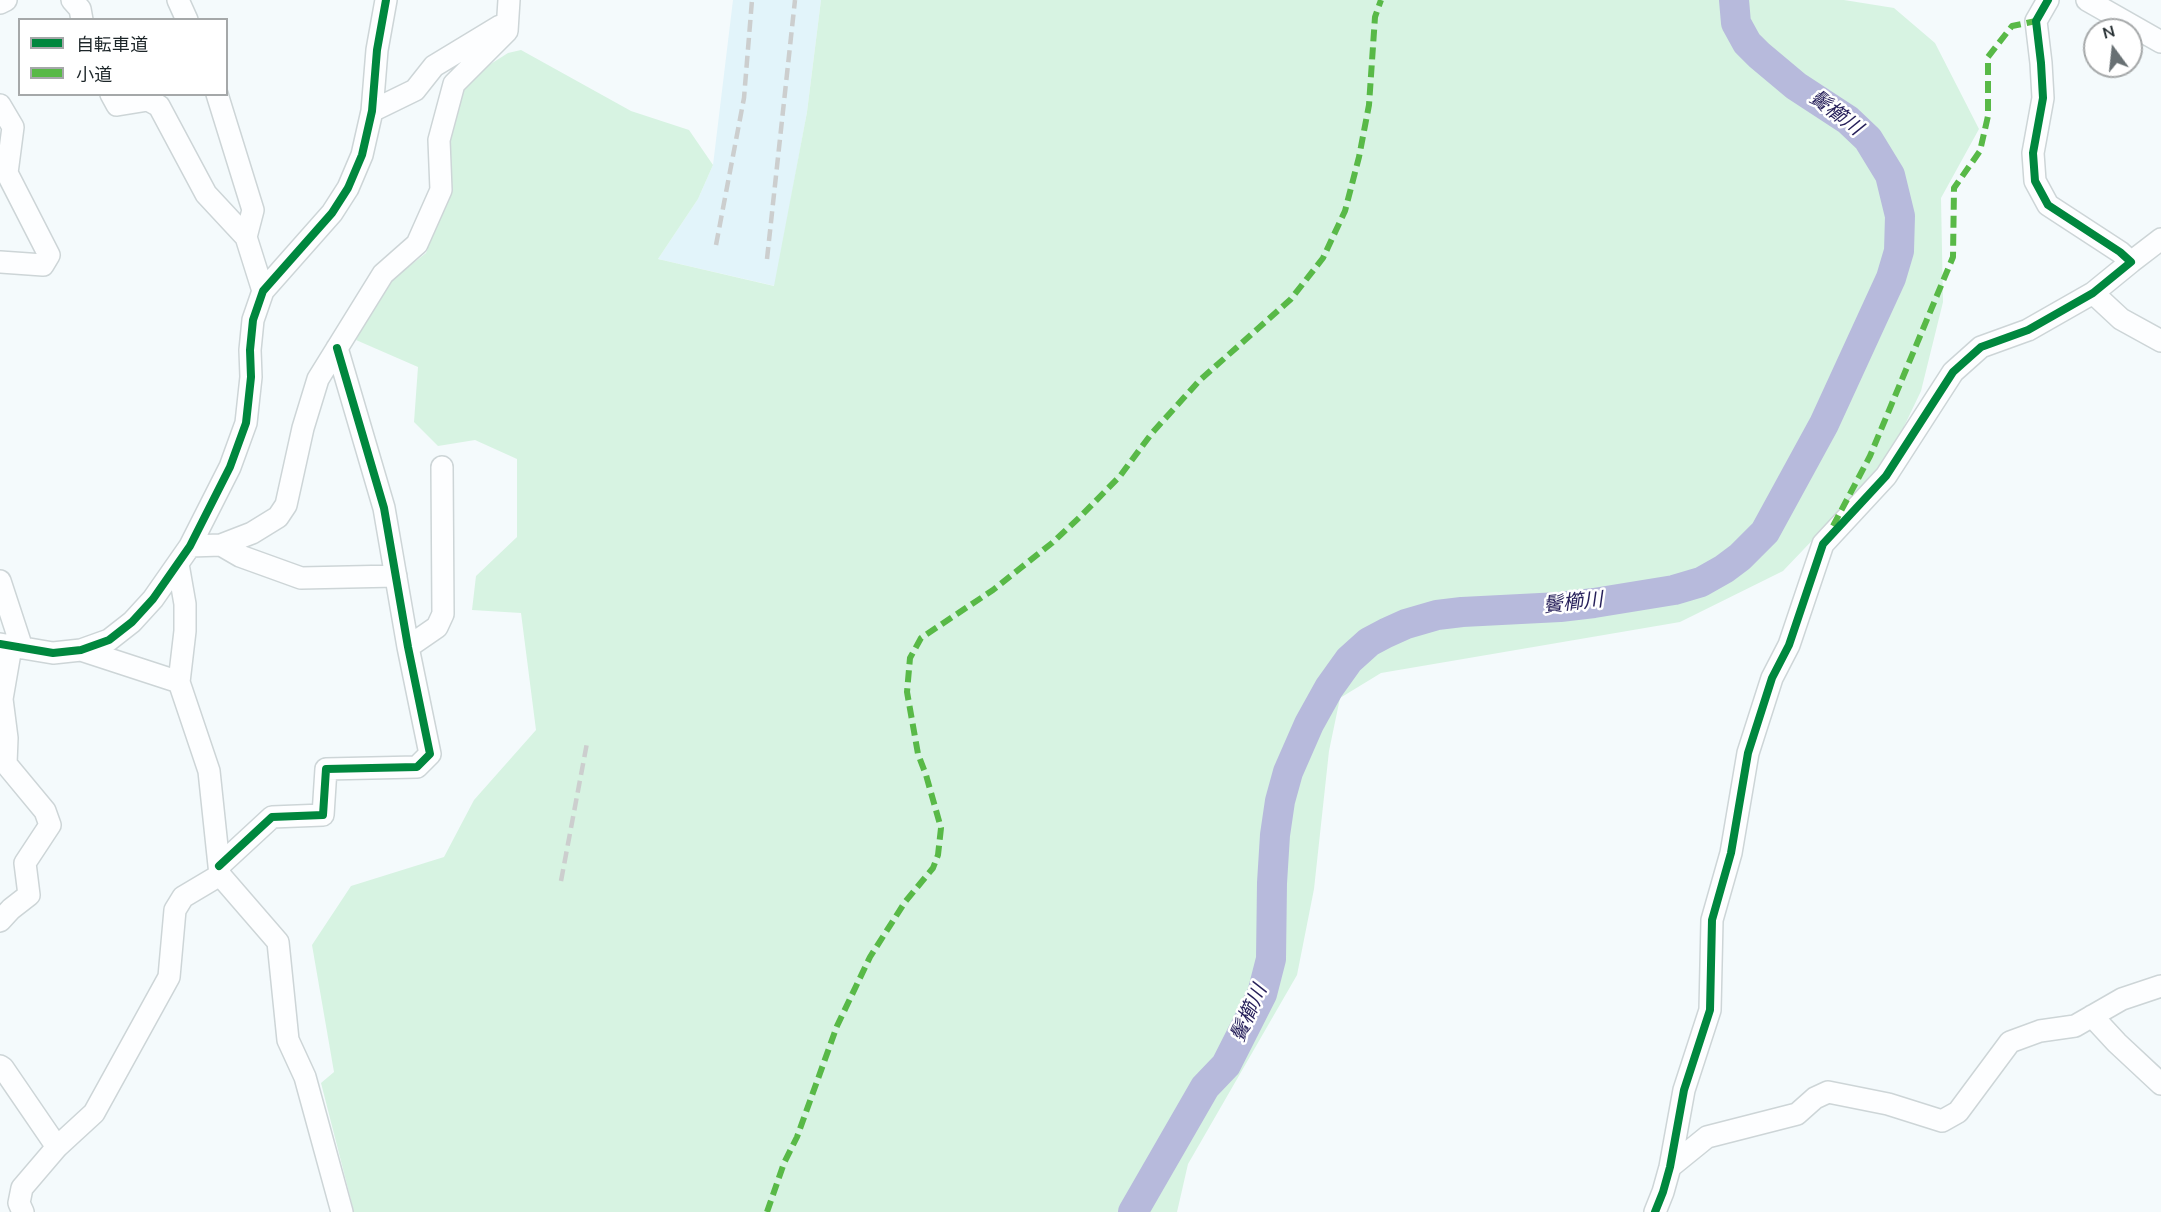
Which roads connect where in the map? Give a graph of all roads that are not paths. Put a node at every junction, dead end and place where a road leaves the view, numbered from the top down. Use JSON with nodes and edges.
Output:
{"nodes":[{"id":1,"x":6,"y":0,"type":"edge"},
{"id":2,"x":72,"y":0,"type":"edge"},
{"id":3,"x":178,"y":0,"type":"edge"},
{"id":4,"x":386,"y":0,"type":"edge"},
{"id":5,"x":508,"y":0,"type":"edge"},
{"id":6,"x":2048,"y":0,"type":"edge"},
{"id":7,"x":2087,"y":0,"type":"edge"},
{"id":8,"x":0,"y":3,"type":"edge"},
{"id":9,"x":82,"y":18,"type":"edge"},
{"id":10,"x":186,"y":18,"type":"edge"},
{"id":11,"x":507,"y":22,"type":"junction"},
{"id":12,"x":2161,"y":42,"type":"edge"},
{"id":13,"x":112,"y":96,"type":"edge"},
{"id":14,"x":218,"y":96,"type":"edge"},
{"id":15,"x":0,"y":105,"type":"edge"},
{"id":16,"x":372,"y":111,"type":"junction"},
{"id":17,"x":246,"y":237,"type":"junction"},
{"id":18,"x":2161,"y":239,"type":"edge"},
{"id":19,"x":0,"y":262,"type":"edge"},
{"id":20,"x":2131,"y":262,"type":"junction"},
{"id":21,"x":263,"y":291,"type":"junction"},
{"id":22,"x":2093,"y":293,"type":"junction"},
{"id":23,"x":2161,"y":341,"type":"edge"},
{"id":24,"x":337,"y":348,"type":"junction"},
{"id":25,"x":442,"y":467,"type":"dead end"},
{"id":26,"x":221,"y":544,"type":"junction"},
{"id":27,"x":190,"y":546,"type":"junction"},
{"id":28,"x":178,"y":564,"type":"junction"},
{"id":29,"x":396,"y":576,"type":"junction"},
{"id":30,"x":0,"y":581,"type":"edge"},
{"id":31,"x":11,"y":646,"type":"edge"},
{"id":32,"x":408,"y":647,"type":"junction"},
{"id":33,"x":81,"y":650,"type":"junction"},
{"id":34,"x":180,"y":682,"type":"junction"},
{"id":35,"x":219,"y":871,"type":"junction"},
{"id":36,"x":0,"y":921,"type":"edge"},
{"id":37,"x":2161,"y":986,"type":"edge"},
{"id":38,"x":2092,"y":1016,"type":"junction"},
{"id":39,"x":0,"y":1066,"type":"edge"},
{"id":40,"x":2161,"y":1084,"type":"edge"},
{"id":41,"x":57,"y":1147,"type":"junction"},
{"id":42,"x":1670,"y":1167,"type":"junction"},
{"id":43,"x":23,"y":1212,"type":"edge"},
{"id":44,"x":342,"y":1212,"type":"edge"},
{"id":45,"x":1655,"y":1212,"type":"edge"}],
"edges":[{"from":1,"to":8,"type":"street"},
{"from":2,"to":9,"type":"street"},
{"from":3,"to":10,"type":"street"},
{"from":4,"to":16,"type":"street"},
{"from":5,"to":11,"type":"street"},
{"from":6,"to":20,"type":"street"},
{"from":7,"to":12,"type":"street"},
{"from":11,"to":16,"type":"street"},
{"from":11,"to":24,"type":"street"},
{"from":13,"to":17,"type":"street"},
{"from":14,"to":17,"type":"street"},
{"from":15,"to":19,"type":"street"},
{"from":16,"to":21,"type":"street"},
{"from":17,"to":21,"type":"street"},
{"from":18,"to":20,"type":"street"},
{"from":20,"to":22,"type":"street"},
{"from":21,"to":27,"type":"street"},
{"from":22,"to":23,"type":"street"},
{"from":22,"to":42,"type":"street"},
{"from":24,"to":26,"type":"street"},
{"from":24,"to":29,"type":"street"},
{"from":25,"to":32,"type":"street"},
{"from":26,"to":27,"type":"street"},
{"from":26,"to":29,"type":"street"},
{"from":27,"to":28,"type":"street"},
{"from":28,"to":33,"type":"street"},
{"from":28,"to":34,"type":"street"},
{"from":29,"to":32,"type":"street"},
{"from":30,"to":31,"type":"street"},
{"from":31,"to":33,"type":"street"},
{"from":31,"to":36,"type":"street"},
{"from":32,"to":35,"type":"street"},
{"from":33,"to":34,"type":"street"},
{"from":34,"to":35,"type":"street"},
{"from":35,"to":41,"type":"street"},
{"from":35,"to":44,"type":"street"},
{"from":37,"to":38,"type":"street"},
{"from":38,"to":40,"type":"street"},
{"from":38,"to":42,"type":"street"},
{"from":39,"to":41,"type":"street"},
{"from":41,"to":43,"type":"street"},
{"from":42,"to":45,"type":"street"}]}
